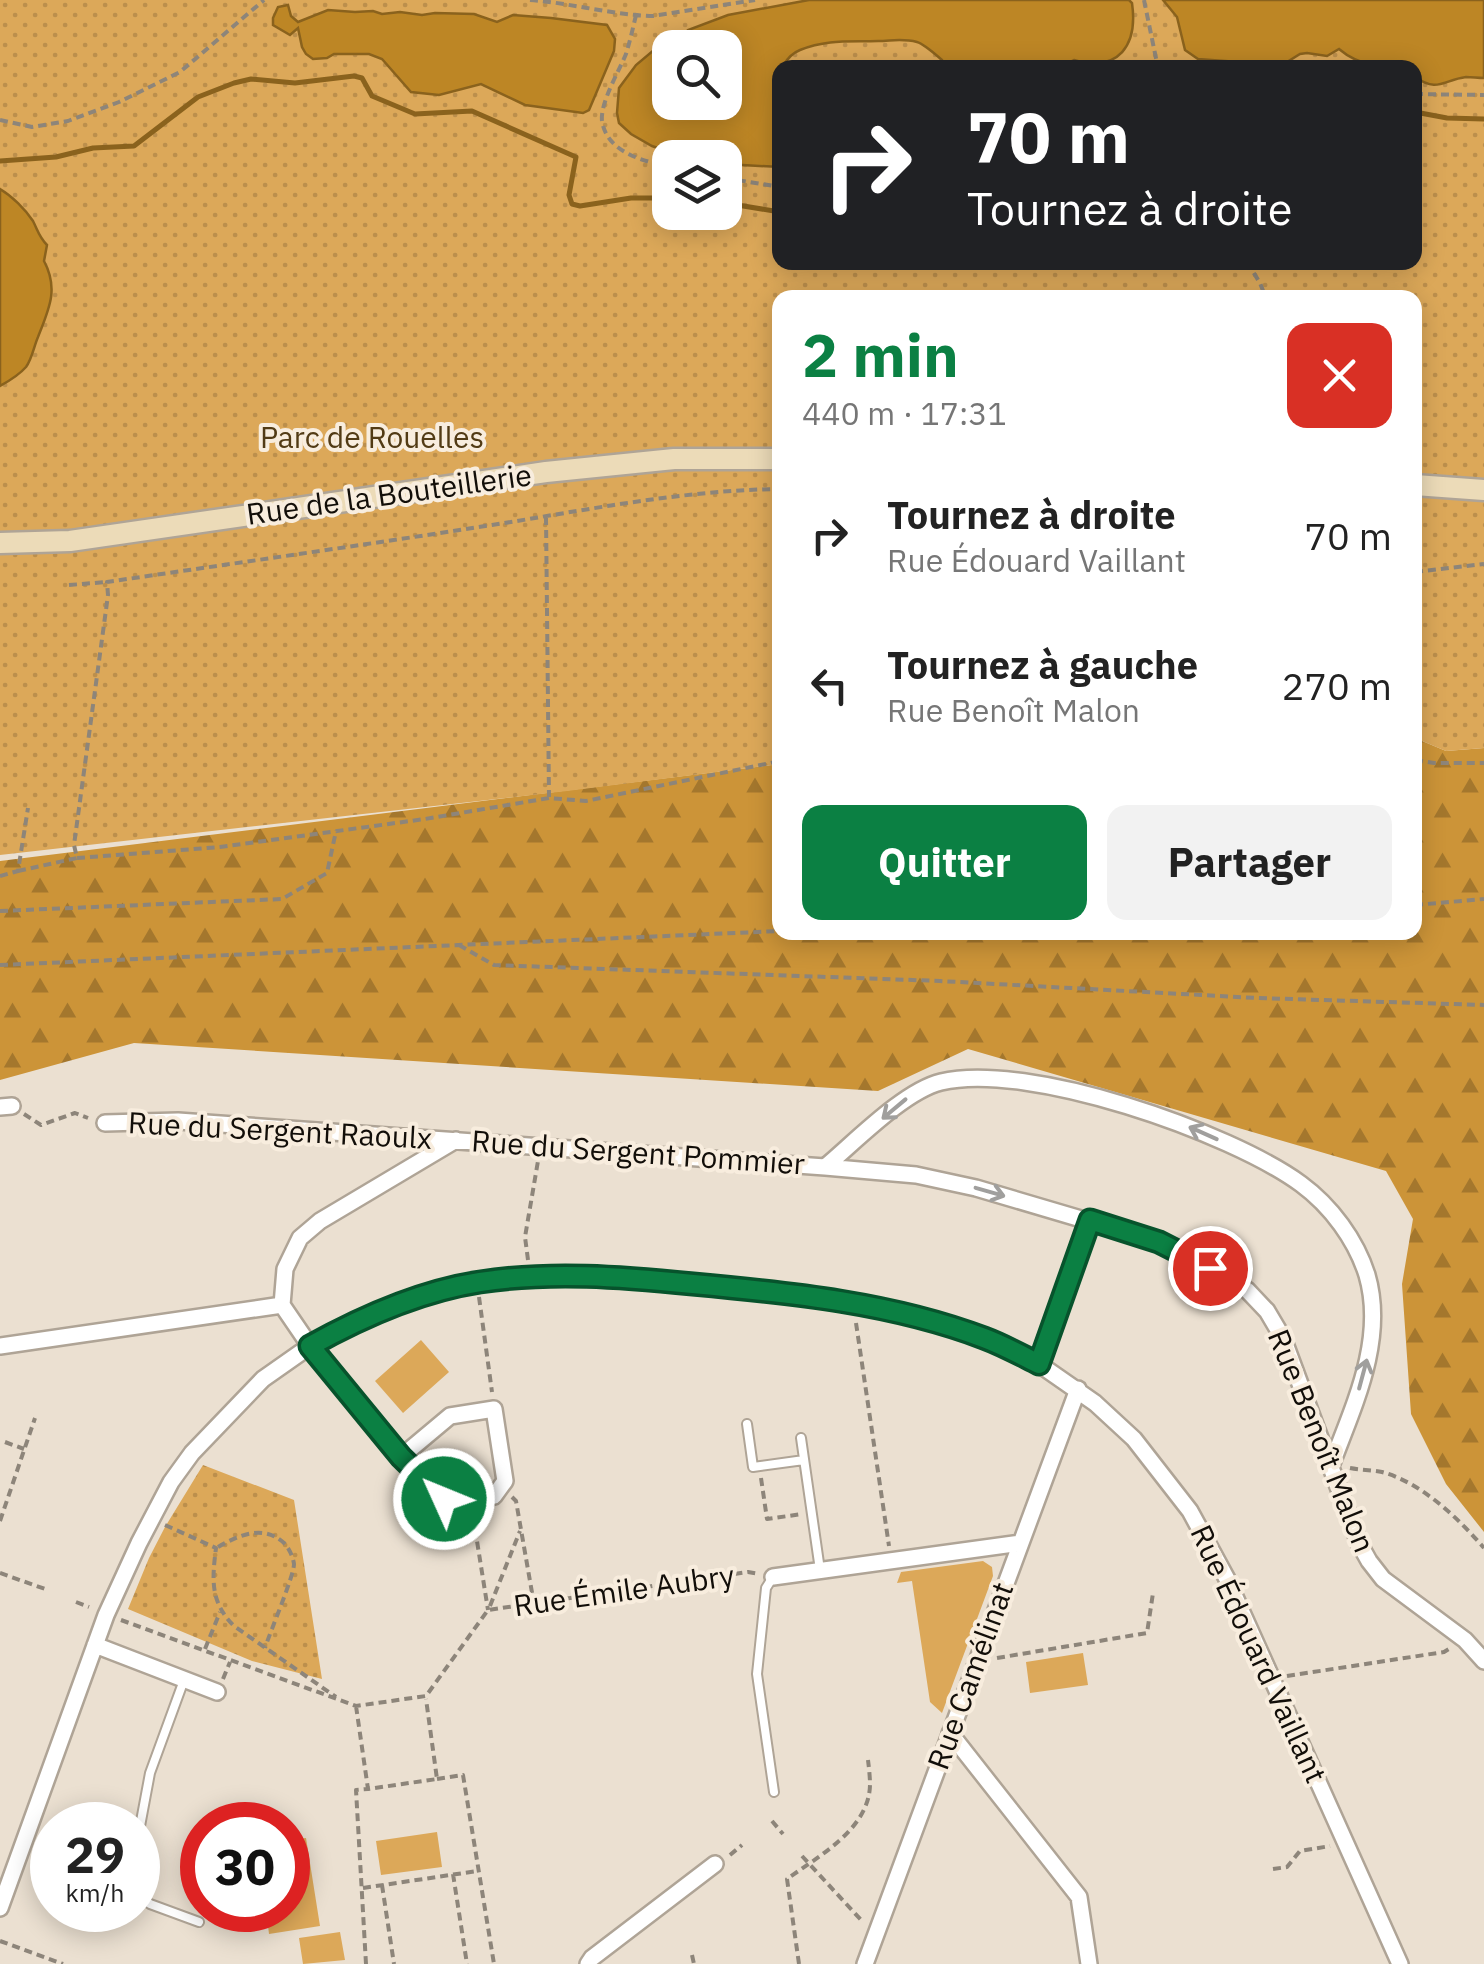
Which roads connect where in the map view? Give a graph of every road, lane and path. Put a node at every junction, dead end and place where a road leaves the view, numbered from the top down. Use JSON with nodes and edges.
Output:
{"nodes":[{"id":1,"x":264,"y":0,"type":"edge"},
{"id":2,"x":530,"y":0,"type":"edge"},
{"id":3,"x":755,"y":0,"type":"edge"},
{"id":4,"x":1144,"y":0,"type":"edge"},
{"id":5,"x":636,"y":15,"type":"junction"},
{"id":6,"x":1156,"y":60,"type":"edge"},
{"id":7,"x":1422,"y":94,"type":"edge"},
{"id":8,"x":1484,"y":95,"type":"edge"},
{"id":9,"x":0,"y":120,"type":"edge"},
{"id":10,"x":652,"y":163,"type":"edge"},
{"id":11,"x":742,"y":181,"type":"edge"},
{"id":12,"x":772,"y":186,"type":"edge"},
{"id":13,"x":772,"y":459,"type":"edge"},
{"id":14,"x":1422,"y":486,"type":"edge"},
{"id":15,"x":772,"y":490,"type":"edge"},
{"id":16,"x":1484,"y":490,"type":"edge"},
{"id":17,"x":546,"y":516,"type":"junction"},
{"id":18,"x":0,"y":543,"type":"edge"},
{"id":19,"x":1484,"y":564,"type":"edge"},
{"id":20,"x":1422,"y":571,"type":"edge"},
{"id":21,"x":107,"y":582,"type":"junction"},
{"id":22,"x":69,"y":585,"type":"dead end"},
{"id":23,"x":1422,"y":761,"type":"edge"},
{"id":24,"x":1484,"y":762,"type":"edge"},
{"id":25,"x":772,"y":763,"type":"edge"},
{"id":26,"x":549,"y":798,"type":"junction"},
{"id":27,"x":28,"y":808,"type":"dead end"},
{"id":28,"x":336,"y":832,"type":"junction"},
{"id":29,"x":76,"y":858,"type":"junction"},
{"id":30,"x":18,"y":870,"type":"junction"},
{"id":31,"x":0,"y":876,"type":"edge"},
{"id":32,"x":1484,"y":899,"type":"edge"},
{"id":33,"x":1422,"y":903,"type":"edge"},
{"id":34,"x":0,"y":911,"type":"edge"},
{"id":35,"x":772,"y":932,"type":"edge"},
{"id":36,"x":459,"y":945,"type":"junction"},
{"id":37,"x":0,"y":965,"type":"edge"},
{"id":38,"x":1484,"y":1004,"type":"edge"},
{"id":39,"x":6,"y":1106,"type":"edge"},
{"id":40,"x":105,"y":1123,"type":"joint"},
{"id":41,"x":456,"y":1140,"type":"junction"},
{"id":42,"x":540,"y":1146,"type":"junction"},
{"id":43,"x":825,"y":1167,"type":"junction"},
{"id":44,"x":1090,"y":1220,"type":"junction"},
{"id":45,"x":530,"y":1276,"type":"junction"},
{"id":46,"x":476,"y":1282,"type":"junction"},
{"id":47,"x":853,"y":1304,"type":"junction"},
{"id":48,"x":282,"y":1305,"type":"junction"},
{"id":49,"x":0,"y":1346,"type":"edge"},
{"id":50,"x":310,"y":1346,"type":"junction"},
{"id":51,"x":1039,"y":1364,"type":"junction"},
{"id":52,"x":1078,"y":1389,"type":"junction"},
{"id":53,"x":494,"y":1409,"type":"junction"},
{"id":54,"x":35,"y":1418,"type":"dead end"},
{"id":55,"x":747,"y":1424,"type":"dead end"},
{"id":56,"x":801,"y":1438,"type":"dead end"},
{"id":57,"x":6,"y":1442,"type":"dead end"},
{"id":58,"x":25,"y":1450,"type":"junction"},
{"id":59,"x":401,"y":1457,"type":"junction"},
{"id":60,"x":804,"y":1460,"type":"junction"},
{"id":61,"x":760,"y":1466,"type":"junction"},
{"id":62,"x":1331,"y":1466,"type":"junction"},
{"id":63,"x":500,"y":1488,"type":"junction"},
{"id":64,"x":471,"y":1499,"type":"junction"},
{"id":65,"x":811,"y":1512,"type":"junction"},
{"id":66,"x":151,"y":1519,"type":"junction"},
{"id":67,"x":0,"y":1521,"type":"edge"},
{"id":68,"x":521,"y":1528,"type":"junction"},
{"id":69,"x":1021,"y":1543,"type":"junction"},
{"id":70,"x":216,"y":1548,"type":"junction"},
{"id":71,"x":1484,"y":1548,"type":"edge"},
{"id":72,"x":891,"y":1561,"type":"junction"},
{"id":73,"x":820,"y":1570,"type":"junction"},
{"id":74,"x":0,"y":1573,"type":"edge"},
{"id":75,"x":773,"y":1576,"type":"junction"},
{"id":76,"x":48,"y":1590,"type":"dead end"},
{"id":77,"x":1153,"y":1593,"type":"dead end"},
{"id":78,"x":534,"y":1604,"type":"junction"},
{"id":79,"x":488,"y":1610,"type":"junction"},
{"id":80,"x":220,"y":1612,"type":"junction"},
{"id":81,"x":106,"y":1614,"type":"junction"},
{"id":82,"x":1465,"y":1640,"type":"junction"},
{"id":83,"x":95,"y":1645,"type":"junction"},
{"id":84,"x":265,"y":1648,"type":"junction"},
{"id":85,"x":204,"y":1651,"type":"junction"},
{"id":86,"x":977,"y":1661,"type":"junction"},
{"id":87,"x":1484,"y":1661,"type":"edge"},
{"id":88,"x":1272,"y":1678,"type":"junction"},
{"id":89,"x":184,"y":1680,"type":"junction"},
{"id":90,"x":217,"y":1692,"type":"dead end"},
{"id":91,"x":426,"y":1696,"type":"junction"},
{"id":92,"x":342,"y":1702,"type":"junction"},
{"id":93,"x":356,"y":1706,"type":"junction"},
{"id":94,"x":950,"y":1733,"type":"junction"},
{"id":95,"x":868,"y":1760,"type":"dead end"},
{"id":96,"x":437,"y":1779,"type":"junction"},
{"id":97,"x":368,"y":1789,"type":"junction"},
{"id":98,"x":774,"y":1792,"type":"dead end"},
{"id":99,"x":144,"y":1802,"type":"edge"},
{"id":100,"x":772,"y":1821,"type":"dead end"},
{"id":101,"x":783,"y":1834,"type":"dead end"},
{"id":102,"x":1346,"y":1843,"type":"junction"},
{"id":103,"x":742,"y":1845,"type":"dead end"},
{"id":104,"x":802,"y":1856,"type":"dead end"},
{"id":105,"x":722,"y":1860,"type":"joint"},
{"id":106,"x":809,"y":1863,"type":"junction"},
{"id":107,"x":1272,"y":1868,"type":"dead end"},
{"id":108,"x":478,"y":1871,"type":"junction"},
{"id":109,"x":453,"y":1874,"type":"junction"},
{"id":110,"x":382,"y":1885,"type":"junction"},
{"id":111,"x":363,"y":1888,"type":"junction"},
{"id":112,"x":0,"y":1908,"type":"edge"},
{"id":113,"x":875,"y":1936,"type":"junction"},
{"id":114,"x":0,"y":1941,"type":"edge"},
{"id":115,"x":692,"y":1955,"type":"dead end"},
{"id":116,"x":63,"y":1964,"type":"edge"},
{"id":117,"x":366,"y":1964,"type":"edge"},
{"id":118,"x":394,"y":1964,"type":"edge"},
{"id":119,"x":467,"y":1964,"type":"edge"},
{"id":120,"x":494,"y":1964,"type":"edge"},
{"id":121,"x":588,"y":1964,"type":"edge"},
{"id":122,"x":694,"y":1964,"type":"edge"},
{"id":123,"x":799,"y":1964,"type":"edge"},
{"id":124,"x":865,"y":1964,"type":"edge"},
{"id":125,"x":1088,"y":1964,"type":"edge"},
{"id":126,"x":1400,"y":1964,"type":"edge"}],
"edges":[{"from":1,"to":9,"type":"path"},
{"from":2,"to":5,"type":"path"},
{"from":3,"to":5,"type":"path"},
{"from":4,"to":6,"type":"path"},
{"from":5,"to":10,"type":"path"},
{"from":7,"to":8,"type":"path"},
{"from":11,"to":12,"type":"path"},
{"from":13,"to":18,"type":"street","name":"Rue de la Bouteillerie"},
{"from":14,"to":16,"type":"street"},
{"from":15,"to":17,"type":"path"},
{"from":17,"to":21,"type":"path"},
{"from":17,"to":26,"type":"path"},
{"from":19,"to":20,"type":"path"},
{"from":21,"to":22,"type":"path"},
{"from":21,"to":29,"type":"path"},
{"from":23,"to":24,"type":"path"},
{"from":25,"to":26,"type":"path"},
{"from":26,"to":28,"type":"path"},
{"from":27,"to":30,"type":"path"},
{"from":28,"to":29,"type":"path"},
{"from":28,"to":34,"type":"path"},
{"from":29,"to":30,"type":"path"},
{"from":30,"to":31,"type":"path"},
{"from":32,"to":33,"type":"path"},
{"from":35,"to":36,"type":"path"},
{"from":36,"to":37,"type":"path"},
{"from":36,"to":38,"type":"path"},
{"from":39,"to":40,"type":"path"},
{"from":40,"to":41,"type":"street","name":"Rue du Sergent Raoulx"},
{"from":41,"to":42,"type":"street","name":"Rue du Sergent Pommier"},
{"from":41,"to":48,"type":"street","name":"Rue du Sergent Pommier"},
{"from":42,"to":43,"type":"street","name":"Rue du Sergent Pommier"},
{"from":42,"to":45,"type":"path"},
{"from":43,"to":44,"type":"street","name":"Rue Benoît Malon","one_way":true},
{"from":62,"to":43,"type":"street","one_way":true},
{"from":44,"to":51,"type":"street"},
{"from":44,"to":62,"type":"street","name":"Rue Benoît Malon"},
{"from":45,"to":46,"type":"street","name":"Rue Édouard Vaillant"},
{"from":45,"to":47,"type":"street","name":"Rue Édouard Vaillant"},
{"from":46,"to":50,"type":"street","name":"Rue Édouard Vaillant"},
{"from":46,"to":53,"type":"path"},
{"from":47,"to":51,"type":"street","name":"Rue Édouard Vaillant"},
{"from":47,"to":72,"type":"path"},
{"from":48,"to":49,"type":"street"},
{"from":48,"to":50,"type":"street"},
{"from":50,"to":59,"type":"street"},
{"from":50,"to":66,"type":"street","name":"Rue Édouard Vaillant"},
{"from":51,"to":52,"type":"street","name":"Rue Édouard Vaillant"},
{"from":52,"to":69,"type":"street","name":"Rue Camélinat"},
{"from":52,"to":88,"type":"street","name":"Rue Édouard Vaillant"},
{"from":53,"to":59,"type":"street"},
{"from":53,"to":63,"type":"street"},
{"from":54,"to":58,"type":"path"},
{"from":55,"to":61,"type":"lane"},
{"from":56,"to":60,"type":"lane"},
{"from":57,"to":58,"type":"path"},
{"from":58,"to":67,"type":"path"},
{"from":59,"to":64,"type":"street"},
{"from":60,"to":61,"type":"lane"},
{"from":60,"to":65,"type":"lane"},
{"from":61,"to":65,"type":"path"},
{"from":62,"to":71,"type":"path"},
{"from":62,"to":82,"type":"street","name":"Rue Benoît Malon"},
{"from":63,"to":64,"type":"street"},
{"from":63,"to":68,"type":"path"},
{"from":64,"to":79,"type":"path"},
{"from":65,"to":73,"type":"lane"},
{"from":66,"to":70,"type":"path"},
{"from":66,"to":81,"type":"street","name":"Rue Édouard Vaillant"},
{"from":68,"to":78,"type":"path"},
{"from":68,"to":79,"type":"path"},
{"from":69,"to":72,"type":"street","name":"Rue Émile Aubry"},
{"from":69,"to":86,"type":"street","name":"Rue Camélinat"},
{"from":70,"to":80,"type":"path"},
{"from":70,"to":84,"type":"path"},
{"from":72,"to":73,"type":"street","name":"Rue Émile Aubry"},
{"from":73,"to":75,"type":"street","name":"Rue Émile Aubry"},
{"from":74,"to":76,"type":"path"},
{"from":75,"to":78,"type":"path","name":"Rue Émile Aubry"},
{"from":75,"to":98,"type":"lane"},
{"from":77,"to":86,"type":"path"},
{"from":78,"to":79,"type":"path","name":"Rue Émile Aubry"},
{"from":79,"to":91,"type":"path","name":"Rue Émile Aubry"},
{"from":80,"to":84,"type":"path"},
{"from":80,"to":85,"type":"path"},
{"from":81,"to":83,"type":"street","name":"Rue Édouard Vaillant"},
{"from":81,"to":85,"type":"path"},
{"from":82,"to":87,"type":"street","name":"Rue Benoît Malon"},
{"from":82,"to":88,"type":"path"},
{"from":83,"to":89,"type":"street"},
{"from":83,"to":112,"type":"street","name":"Rue Édouard Vaillant"},
{"from":84,"to":92,"type":"path"},
{"from":85,"to":92,"type":"path"},
{"from":86,"to":94,"type":"street","name":"Rue Camélinat"},
{"from":88,"to":102,"type":"street","name":"Rue Édouard Vaillant"},
{"from":89,"to":90,"type":"street"},
{"from":89,"to":99,"type":"lane"},
{"from":91,"to":93,"type":"path"},
{"from":91,"to":96,"type":"path"},
{"from":92,"to":93,"type":"path"},
{"from":93,"to":97,"type":"path"},
{"from":94,"to":113,"type":"street","name":"Rue Camélinat"},
{"from":94,"to":125,"type":"street"},
{"from":95,"to":106,"type":"path"},
{"from":96,"to":97,"type":"path"},
{"from":96,"to":108,"type":"path"},
{"from":97,"to":111,"type":"path"},
{"from":100,"to":101,"type":"path"},
{"from":102,"to":107,"type":"path"},
{"from":102,"to":126,"type":"street","name":"Rue Édouard Vaillant"},
{"from":103,"to":105,"type":"path"},
{"from":104,"to":106,"type":"path"},
{"from":105,"to":121,"type":"street"},
{"from":106,"to":113,"type":"path"},
{"from":106,"to":123,"type":"path"},
{"from":108,"to":109,"type":"path"},
{"from":108,"to":120,"type":"path"},
{"from":109,"to":110,"type":"path"},
{"from":109,"to":119,"type":"path"},
{"from":110,"to":111,"type":"path"},
{"from":110,"to":118,"type":"path"},
{"from":111,"to":117,"type":"path"},
{"from":113,"to":124,"type":"street","name":"Rue Camélinat"},
{"from":114,"to":116,"type":"path"},
{"from":115,"to":122,"type":"path"}]}
